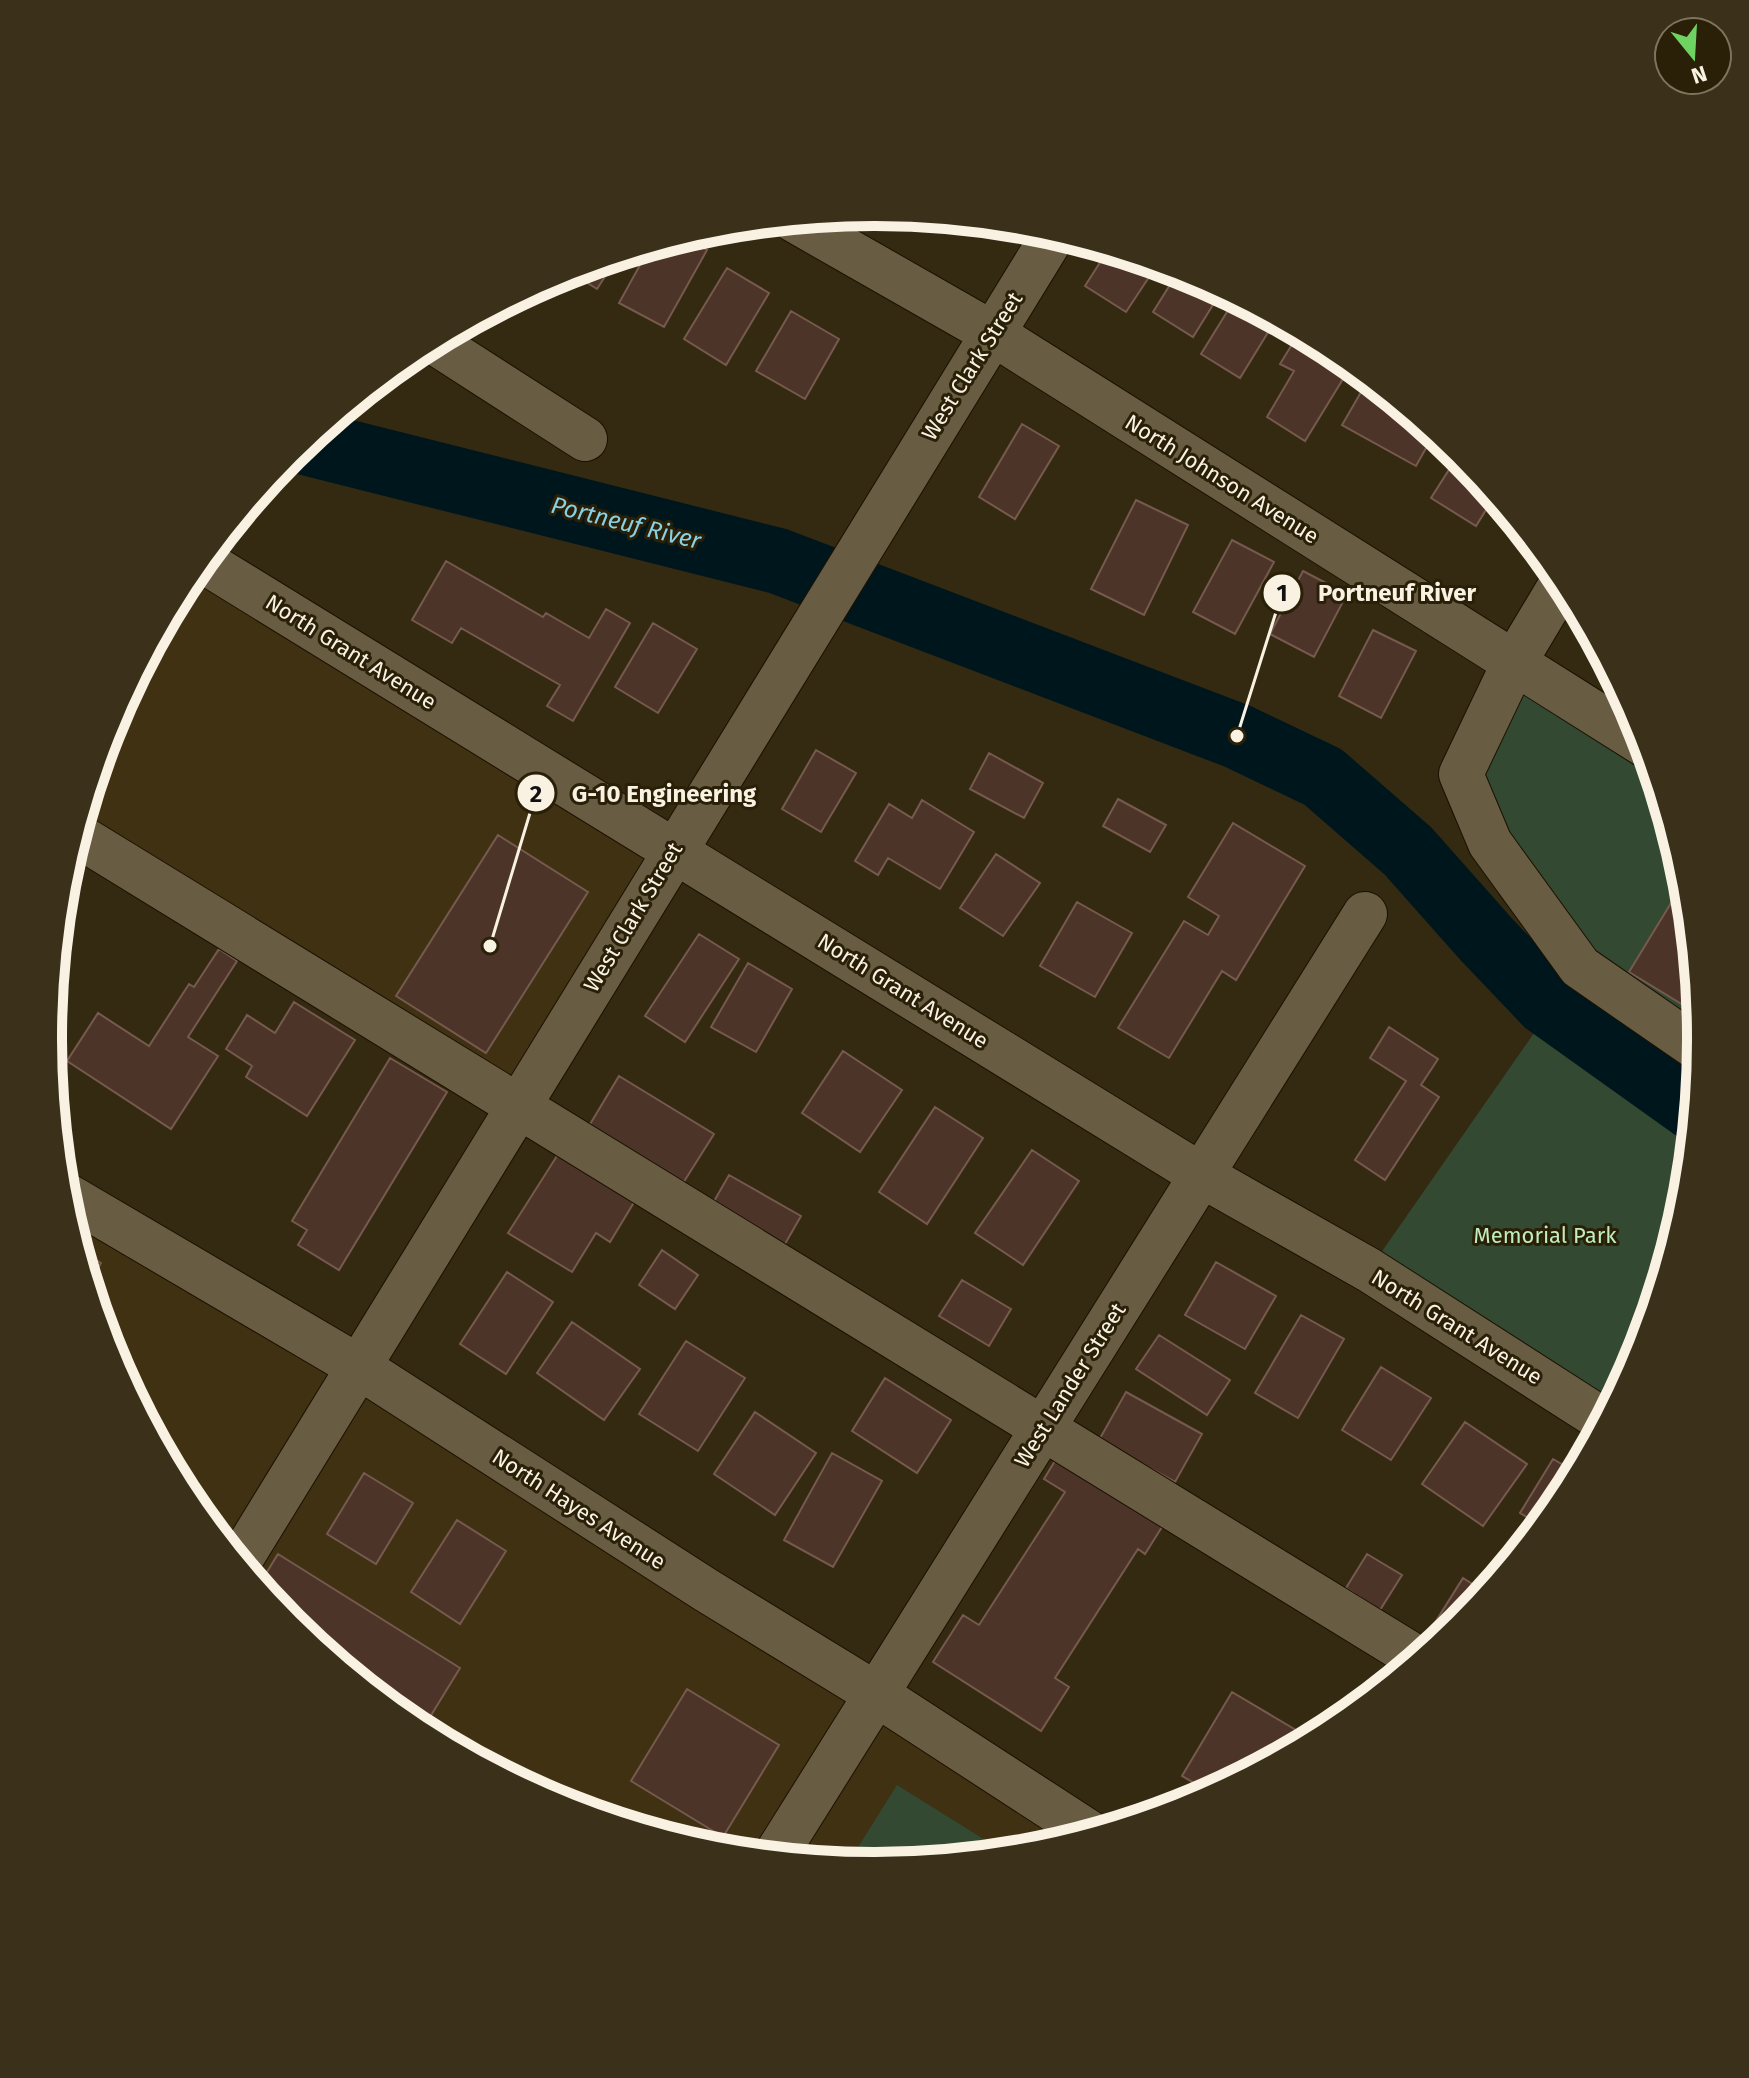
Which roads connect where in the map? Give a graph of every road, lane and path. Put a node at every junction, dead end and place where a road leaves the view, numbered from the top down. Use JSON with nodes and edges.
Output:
{"nodes":[{"id":1,"x":810,"y":229,"type":"edge"},
{"id":2,"x":1047,"y":245,"type":"edge"},
{"id":3,"x":992,"y":333,"type":"junction"},
{"id":4,"x":445,"y":349,"type":"edge"},
{"id":5,"x":585,"y":439,"type":"dead end"},
{"id":6,"x":213,"y":567,"type":"edge"},
{"id":7,"x":1554,"y":595,"type":"edge"},
{"id":8,"x":1514,"y":663,"type":"junction"},
{"id":9,"x":1627,"y":734,"type":"edge"},
{"id":10,"x":87,"y":841,"type":"edge"},
{"id":11,"x":674,"y":850,"type":"junction"},
{"id":12,"x":1365,"y":914,"type":"dead end"},
{"id":13,"x":1687,"y":1041,"type":"edge"},
{"id":14,"x":517,"y":1107,"type":"junction"},
{"id":15,"x":1201,"y":1175,"type":"junction"},
{"id":16,"x":79,"y":1202,"type":"edge"},
{"id":17,"x":359,"y":1367,"type":"junction"},
{"id":18,"x":1594,"y":1414,"type":"edge"},
{"id":19,"x":1042,"y":1428,"type":"junction"},
{"id":20,"x":245,"y":1552,"type":"edge"},
{"id":21,"x":1407,"y":1652,"type":"edge"},
{"id":22,"x":876,"y":1694,"type":"junction"},
{"id":23,"x":1078,"y":1826,"type":"edge"},
{"id":24,"x":781,"y":1846,"type":"edge"}],
"edges":[{"from":1,"to":3,"type":"street","name":"North Johnson Avenue"},
{"from":2,"to":3,"type":"street","name":"West Clark Street"},
{"from":3,"to":8,"type":"street","name":"North Johnson Avenue"},
{"from":3,"to":11,"type":"street","name":"West Clark Street"},
{"from":4,"to":5,"type":"street"},
{"from":6,"to":11,"type":"street","name":"North Grant Avenue"},
{"from":7,"to":8,"type":"street"},
{"from":8,"to":9,"type":"street","name":"North Johnson Avenue"},
{"from":8,"to":13,"type":"street"},
{"from":10,"to":14,"type":"street"},
{"from":11,"to":14,"type":"street","name":"West Clark Street"},
{"from":11,"to":15,"type":"street","name":"North Grant Avenue"},
{"from":12,"to":15,"type":"street","name":"West Lander Street"},
{"from":14,"to":17,"type":"street","name":"West Clark Street"},
{"from":14,"to":19,"type":"street"},
{"from":15,"to":18,"type":"street","name":"North Grant Avenue"},
{"from":15,"to":19,"type":"street","name":"West Lander Street"},
{"from":16,"to":17,"type":"street","name":"North Hayes Avenue"},
{"from":17,"to":20,"type":"street","name":"West Clark Street"},
{"from":17,"to":22,"type":"street","name":"North Hayes Avenue"},
{"from":19,"to":21,"type":"street"},
{"from":19,"to":22,"type":"street","name":"West Lander Street"},
{"from":22,"to":23,"type":"street","name":"North Hayes Avenue"},
{"from":22,"to":24,"type":"street","name":"West Lander Street"}]}
